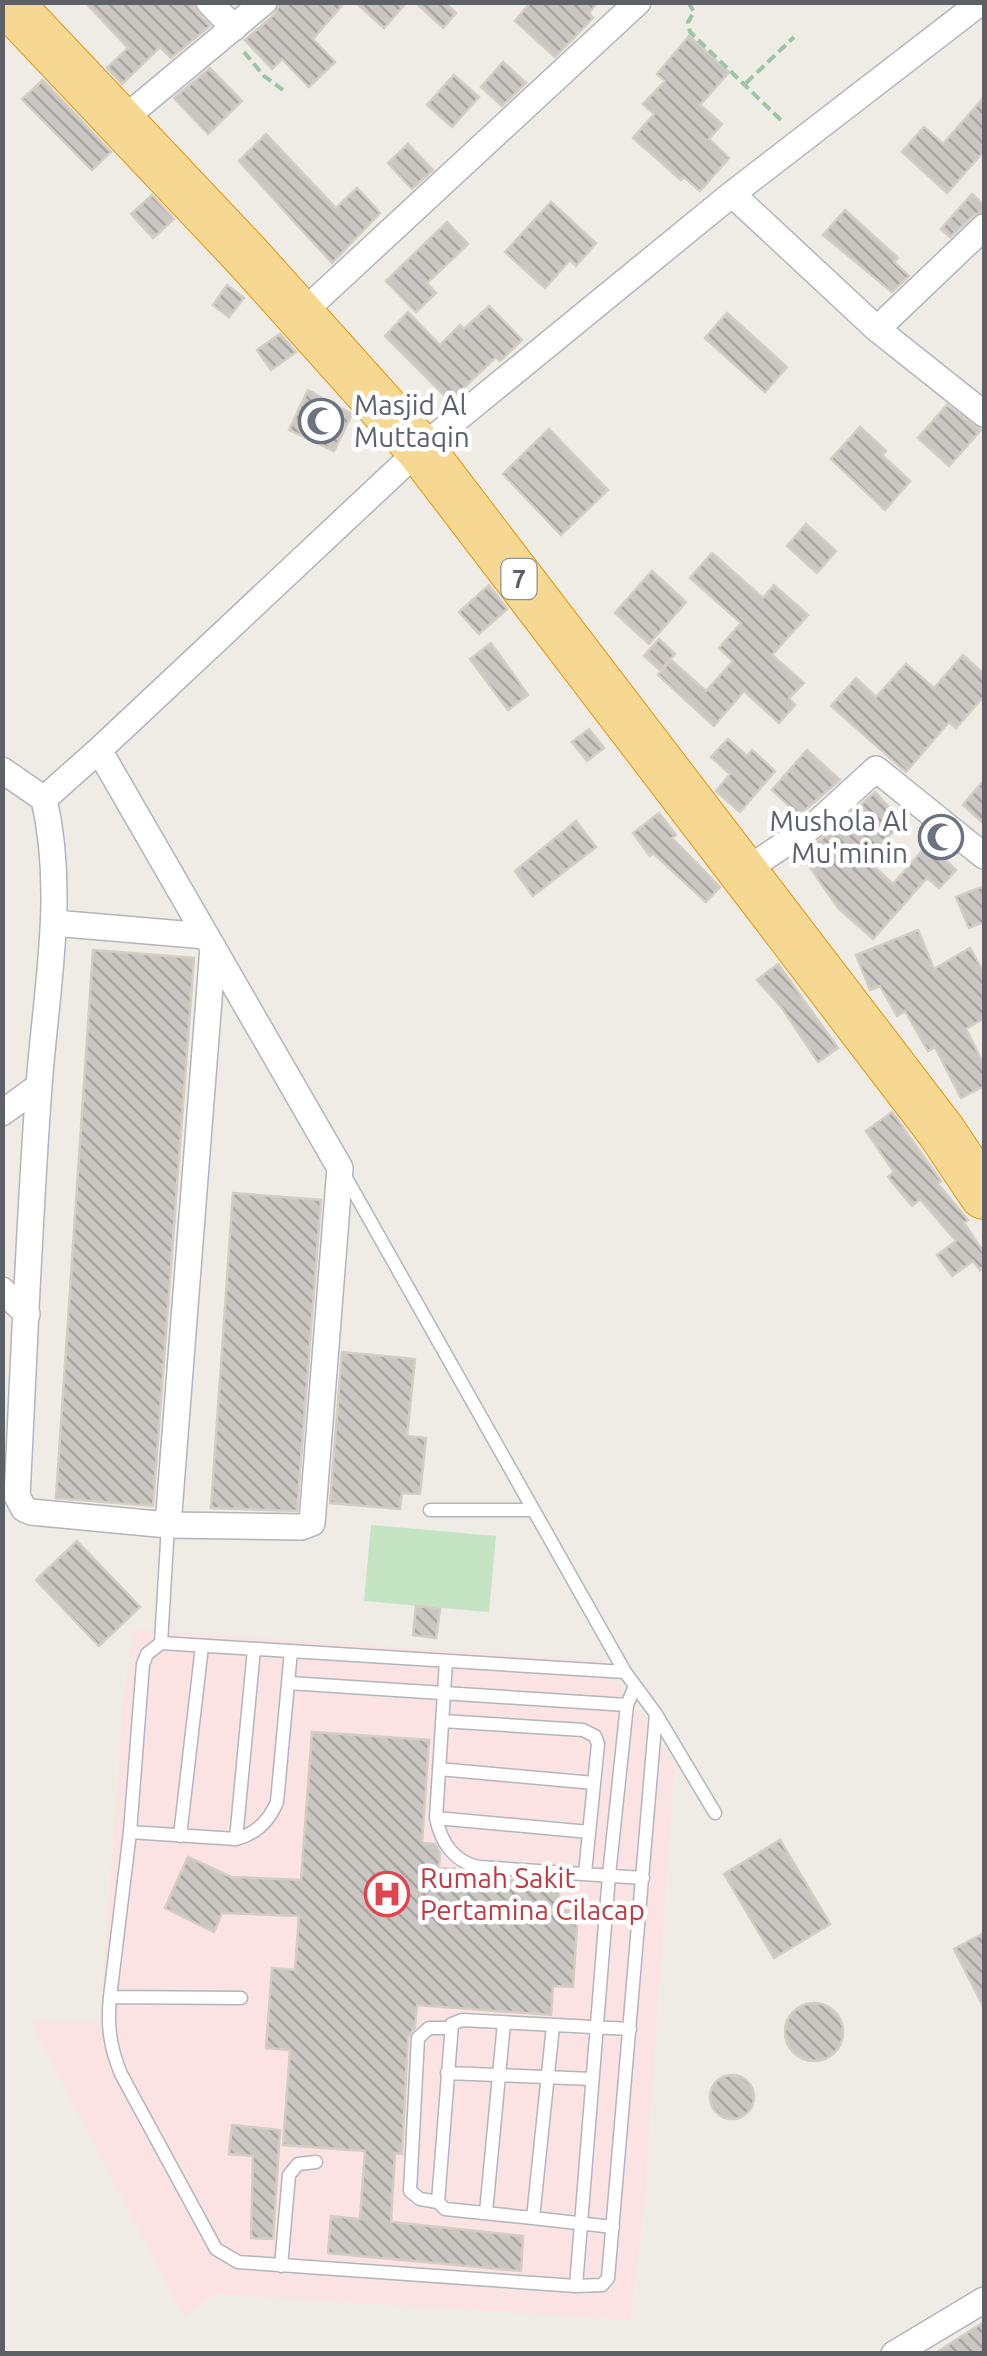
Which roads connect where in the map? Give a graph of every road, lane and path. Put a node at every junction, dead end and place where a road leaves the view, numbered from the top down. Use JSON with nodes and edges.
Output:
{"nodes":[{"id":1,"x":7,"y":2,"type":"edge"},
{"id":2,"x":208,"y":2,"type":"edge"},
{"id":3,"x":264,"y":2,"type":"edge"},
{"id":4,"x":638,"y":2,"type":"edge"},
{"id":5,"x":688,"y":2,"type":"edge"},
{"id":6,"x":981,"y":2,"type":"edge"},
{"id":7,"x":231,"y":30,"type":"junction"},
{"id":8,"x":794,"y":37,"type":"dead end"},
{"id":9,"x":746,"y":83,"type":"junction"},
{"id":10,"x":283,"y":90,"type":"dead end"},
{"id":11,"x":120,"y":122,"type":"junction"},
{"id":12,"x":801,"y":141,"type":"junction"},
{"id":13,"x":732,"y":194,"type":"junction"},
{"id":14,"x":984,"y":228,"type":"edge"},
{"id":15,"x":300,"y":315,"type":"junction"},
{"id":16,"x":877,"y":329,"type":"junction"},
{"id":17,"x":984,"y":414,"type":"edge"},
{"id":18,"x":420,"y":449,"type":"junction"},
{"id":19,"x":100,"y":750,"type":"junction"},
{"id":20,"x":2,"y":770,"type":"edge"},
{"id":21,"x":44,"y":799,"type":"junction"},
{"id":22,"x":973,"y":831,"type":"edge"},
{"id":23,"x":984,"y":856,"type":"edge"},
{"id":24,"x":743,"y":872,"type":"junction"},
{"id":25,"x":54,"y":923,"type":"junction"},
{"id":26,"x":210,"y":942,"type":"junction"},
{"id":27,"x":39,"y":1086,"type":"junction"},
{"id":28,"x":2,"y":1114,"type":"edge"},
{"id":29,"x":340,"y":1168,"type":"junction"},
{"id":30,"x":984,"y":1195,"type":"edge"},
{"id":31,"x":2,"y":1290,"type":"edge"},
{"id":32,"x":27,"y":1314,"type":"junction"},
{"id":33,"x":430,"y":1510,"type":"dead end"},
{"id":34,"x":533,"y":1510,"type":"junction"},
{"id":35,"x":168,"y":1525,"type":"junction"},
{"id":36,"x":161,"y":1644,"type":"junction"},
{"id":37,"x":202,"y":1646,"type":"junction"},
{"id":38,"x":254,"y":1649,"type":"junction"},
{"id":39,"x":291,"y":1652,"type":"junction"},
{"id":40,"x":446,"y":1661,"type":"junction"},
{"id":41,"x":625,"y":1672,"type":"junction"},
{"id":42,"x":289,"y":1683,"type":"junction"},
{"id":43,"x":635,"y":1686,"type":"junction"},
{"id":44,"x":443,"y":1694,"type":"junction"},
{"id":45,"x":626,"y":1705,"type":"junction"},
{"id":46,"x":656,"y":1714,"type":"junction"},
{"id":47,"x":442,"y":1721,"type":"junction"},
{"id":48,"x":439,"y":1769,"type":"junction"},
{"id":49,"x":594,"y":1783,"type":"junction"},
{"id":50,"x":715,"y":1814,"type":"dead end"},
{"id":51,"x":436,"y":1818,"type":"junction"},
{"id":52,"x":130,"y":1832,"type":"junction"},
{"id":53,"x":589,"y":1832,"type":"junction"},
{"id":54,"x":180,"y":1836,"type":"junction"},
{"id":55,"x":236,"y":1839,"type":"junction"},
{"id":56,"x":585,"y":1873,"type":"junction"},
{"id":57,"x":609,"y":1875,"type":"junction"},
{"id":58,"x":643,"y":1878,"type":"junction"},
{"id":59,"x":110,"y":1997,"type":"junction"},
{"id":60,"x":242,"y":1998,"type":"dead end"},
{"id":61,"x":504,"y":2023,"type":"junction"},
{"id":62,"x":553,"y":2026,"type":"junction"},
{"id":63,"x":450,"y":2028,"type":"junction"},
{"id":64,"x":597,"y":2028,"type":"junction"},
{"id":65,"x":630,"y":2029,"type":"junction"},
{"id":66,"x":448,"y":2073,"type":"junction"},
{"id":67,"x":500,"y":2076,"type":"junction"},
{"id":68,"x":548,"y":2077,"type":"junction"},
{"id":69,"x":592,"y":2080,"type":"junction"},
{"id":70,"x":316,"y":2162,"type":"dead end"},
{"id":71,"x":438,"y":2202,"type":"junction"},
{"id":72,"x":486,"y":2212,"type":"junction"},
{"id":73,"x":533,"y":2218,"type":"junction"},
{"id":74,"x":581,"y":2224,"type":"junction"},
{"id":75,"x":613,"y":2227,"type":"junction"},
{"id":76,"x":280,"y":2266,"type":"junction"},
{"id":77,"x":576,"y":2286,"type":"junction"},
{"id":78,"x":984,"y":2300,"type":"edge"},
{"id":79,"x":894,"y":2354,"type":"edge"}],
"edges":[{"from":1,"to":11,"type":"highway","number":"7"},
{"from":2,"to":7,"type":"street"},
{"from":3,"to":7,"type":"street"},
{"from":4,"to":15,"type":"street"},
{"from":5,"to":9,"type":"path"},
{"from":6,"to":12,"type":"street"},
{"from":7,"to":10,"type":"path"},
{"from":7,"to":11,"type":"street"},
{"from":8,"to":9,"type":"path"},
{"from":9,"to":12,"type":"path"},
{"from":11,"to":15,"type":"highway","number":"7"},
{"from":12,"to":13,"type":"street"},
{"from":13,"to":16,"type":"street"},
{"from":13,"to":18,"type":"street"},
{"from":14,"to":16,"type":"street"},
{"from":15,"to":18,"type":"highway","number":"7"},
{"from":16,"to":17,"type":"street"},
{"from":18,"to":19,"type":"street"},
{"from":18,"to":24,"type":"highway","number":"7"},
{"from":19,"to":21,"type":"street"},
{"from":19,"to":26,"type":"street"},
{"from":20,"to":21,"type":"street"},
{"from":21,"to":25,"type":"street"},
{"from":22,"to":23,"type":"street"},
{"from":22,"to":24,"type":"street"},
{"from":24,"to":30,"type":"highway","number":"7"},
{"from":25,"to":26,"type":"street"},
{"from":25,"to":27,"type":"street"},
{"from":26,"to":29,"type":"street"},
{"from":26,"to":35,"type":"street"},
{"from":27,"to":28,"type":"street"},
{"from":27,"to":32,"type":"street"},
{"from":29,"to":34,"type":"lane"},
{"from":29,"to":35,"type":"street"},
{"from":31,"to":32,"type":"street"},
{"from":32,"to":35,"type":"street"},
{"from":33,"to":34,"type":"lane"},
{"from":34,"to":41,"type":"lane"},
{"from":35,"to":36,"type":"lane"},
{"from":36,"to":37,"type":"lane"},
{"from":36,"to":52,"type":"lane"},
{"from":37,"to":38,"type":"lane"},
{"from":37,"to":54,"type":"lane"},
{"from":38,"to":39,"type":"lane"},
{"from":38,"to":55,"type":"lane"},
{"from":39,"to":40,"type":"lane"},
{"from":39,"to":42,"type":"lane"},
{"from":40,"to":41,"type":"lane"},
{"from":40,"to":44,"type":"lane"},
{"from":41,"to":43,"type":"lane"},
{"from":42,"to":44,"type":"lane"},
{"from":42,"to":55,"type":"lane"},
{"from":43,"to":45,"type":"lane"},
{"from":43,"to":46,"type":"lane"},
{"from":44,"to":45,"type":"lane"},
{"from":44,"to":47,"type":"lane"},
{"from":45,"to":57,"type":"lane"},
{"from":46,"to":50,"type":"lane"},
{"from":46,"to":58,"type":"lane"},
{"from":47,"to":48,"type":"lane"},
{"from":47,"to":49,"type":"lane"},
{"from":48,"to":49,"type":"lane"},
{"from":48,"to":51,"type":"lane"},
{"from":49,"to":53,"type":"lane"},
{"from":51,"to":53,"type":"lane"},
{"from":51,"to":56,"type":"lane"},
{"from":52,"to":54,"type":"lane"},
{"from":52,"to":59,"type":"lane"},
{"from":53,"to":56,"type":"lane"},
{"from":54,"to":55,"type":"lane"},
{"from":56,"to":57,"type":"lane"},
{"from":57,"to":58,"type":"lane"},
{"from":57,"to":64,"type":"lane"},
{"from":58,"to":65,"type":"lane"},
{"from":59,"to":60,"type":"lane"},
{"from":59,"to":76,"type":"lane"},
{"from":61,"to":62,"type":"lane"},
{"from":61,"to":63,"type":"lane"},
{"from":61,"to":67,"type":"lane"},
{"from":62,"to":64,"type":"lane"},
{"from":62,"to":68,"type":"lane"},
{"from":63,"to":66,"type":"lane"},
{"from":63,"to":71,"type":"lane"},
{"from":64,"to":65,"type":"lane"},
{"from":64,"to":69,"type":"lane"},
{"from":65,"to":75,"type":"lane"},
{"from":66,"to":67,"type":"lane"},
{"from":66,"to":71,"type":"lane"},
{"from":67,"to":68,"type":"lane"},
{"from":67,"to":72,"type":"lane"},
{"from":68,"to":69,"type":"lane"},
{"from":68,"to":73,"type":"lane"},
{"from":69,"to":74,"type":"lane"},
{"from":70,"to":76,"type":"lane"},
{"from":71,"to":72,"type":"lane"},
{"from":72,"to":73,"type":"lane"},
{"from":73,"to":74,"type":"lane"},
{"from":74,"to":75,"type":"lane"},
{"from":74,"to":77,"type":"lane"},
{"from":75,"to":77,"type":"lane"},
{"from":76,"to":77,"type":"lane"},
{"from":78,"to":79,"type":"street"}]}
